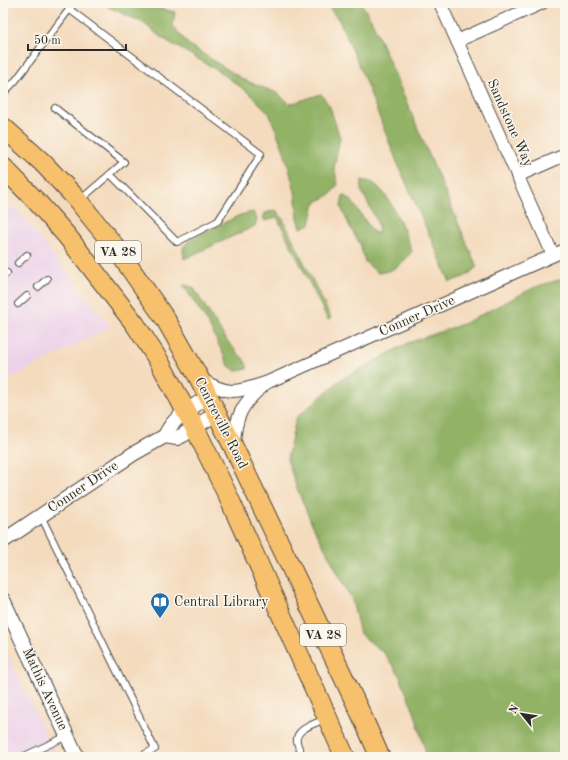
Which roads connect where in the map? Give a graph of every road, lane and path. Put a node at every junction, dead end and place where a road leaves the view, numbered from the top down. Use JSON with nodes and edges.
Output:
{"nodes":[{"id":1,"x":74,"y":3,"type":"edge"},
{"id":2,"x":440,"y":3,"type":"edge"},
{"id":3,"x":542,"y":3,"type":"edge"},
{"id":4,"x":69,"y":10,"type":"junction"},
{"id":5,"x":457,"y":41,"type":"junction"},
{"id":6,"x":3,"y":94,"type":"edge"},
{"id":7,"x":55,"y":108,"type":"dead end"},
{"id":8,"x":3,"y":127,"type":"edge"},
{"id":9,"x":565,"y":155,"type":"edge"},
{"id":10,"x":3,"y":168,"type":"edge"},
{"id":11,"x":110,"y":174,"type":"junction"},
{"id":12,"x":517,"y":176,"type":"junction"},
{"id":13,"x":79,"y":201,"type":"junction"},
{"id":14,"x":565,"y":250,"type":"edge"},
{"id":15,"x":27,"y":255,"type":"dead end"},
{"id":16,"x":553,"y":255,"type":"junction"},
{"id":17,"x":18,"y":263,"type":"dead end"},
{"id":18,"x":47,"y":279,"type":"dead end"},
{"id":19,"x":38,"y":287,"type":"dead end"},
{"id":20,"x":27,"y":296,"type":"dead end"},
{"id":21,"x":18,"y":304,"type":"dead end"},
{"id":22,"x":199,"y":378,"type":"junction"},
{"id":23,"x":268,"y":382,"type":"junction"},
{"id":24,"x":212,"y":405,"type":"junction"},
{"id":25,"x":186,"y":411,"type":"junction"},
{"id":26,"x":195,"y":428,"type":"junction"},
{"id":27,"x":165,"y":436,"type":"junction"},
{"id":28,"x":233,"y":446,"type":"junction"},
{"id":29,"x":41,"y":516,"type":"junction"},
{"id":30,"x":3,"y":541,"type":"edge"},
{"id":31,"x":3,"y":600,"type":"edge"},
{"id":32,"x":327,"y":718,"type":"junction"},
{"id":33,"x":67,"y":736,"type":"junction"},
{"id":34,"x":22,"y":757,"type":"edge"},
{"id":35,"x":77,"y":757,"type":"edge"},
{"id":36,"x":139,"y":757,"type":"edge"},
{"id":37,"x":303,"y":757,"type":"edge"},
{"id":38,"x":345,"y":757,"type":"edge"},
{"id":39,"x":380,"y":757,"type":"edge"}],
"edges":[{"from":1,"to":4,"type":"lane"},
{"from":2,"to":5,"type":"street","name":"Sandstone Way"},
{"from":3,"to":5,"type":"street"},
{"from":4,"to":6,"type":"lane"},
{"from":4,"to":11,"type":"lane"},
{"from":5,"to":12,"type":"street","name":"Sandstone Way"},
{"from":7,"to":11,"type":"lane"},
{"from":8,"to":13,"type":"highway","name":"Centreville Road","number":"VA 28"},
{"from":9,"to":12,"type":"street"},
{"from":10,"to":25,"type":"highway","name":"Centreville Road","number":"VA 28"},
{"from":11,"to":13,"type":"lane"},
{"from":12,"to":16,"type":"street","name":"Sandstone Way"},
{"from":13,"to":22,"type":"highway","name":"Centreville Road","number":"VA 28"},
{"from":14,"to":16,"type":"street","name":"Conner Drive"},
{"from":15,"to":17,"type":"lane"},
{"from":16,"to":23,"type":"street","name":"Conner Drive"},
{"from":18,"to":19,"type":"lane"},
{"from":20,"to":21,"type":"lane"},
{"from":22,"to":23,"type":"street","name":"Conner Drive"},
{"from":22,"to":24,"type":"highway","name":"Centreville Road","number":"VA 28"},
{"from":23,"to":28,"type":"street","name":"Conner Drive"},
{"from":24,"to":25,"type":"street","name":"Conner Drive"},
{"from":24,"to":26,"type":"street","name":"Conner Drive"},
{"from":24,"to":28,"type":"highway","name":"Centreville Road","number":"VA 28"},
{"from":25,"to":26,"type":"highway","name":"Centreville Road","number":"VA 28"},
{"from":25,"to":27,"type":"street","name":"Conner Drive"},
{"from":26,"to":27,"type":"street","name":"Conner Drive"},
{"from":26,"to":32,"type":"highway","name":"Centreville Road","number":"VA 28"},
{"from":27,"to":29,"type":"street","name":"Conner Drive"},
{"from":28,"to":39,"type":"highway","name":"Centreville Road","number":"VA 28"},
{"from":29,"to":30,"type":"street","name":"Conner Drive"},
{"from":29,"to":36,"type":"lane"},
{"from":31,"to":33,"type":"street","name":"Mathis Avenue"},
{"from":32,"to":37,"type":"lane"},
{"from":32,"to":38,"type":"highway","name":"Centreville Road","number":"VA 28"},
{"from":33,"to":34,"type":"lane"},
{"from":33,"to":35,"type":"street","name":"Mathis Avenue"}]}
